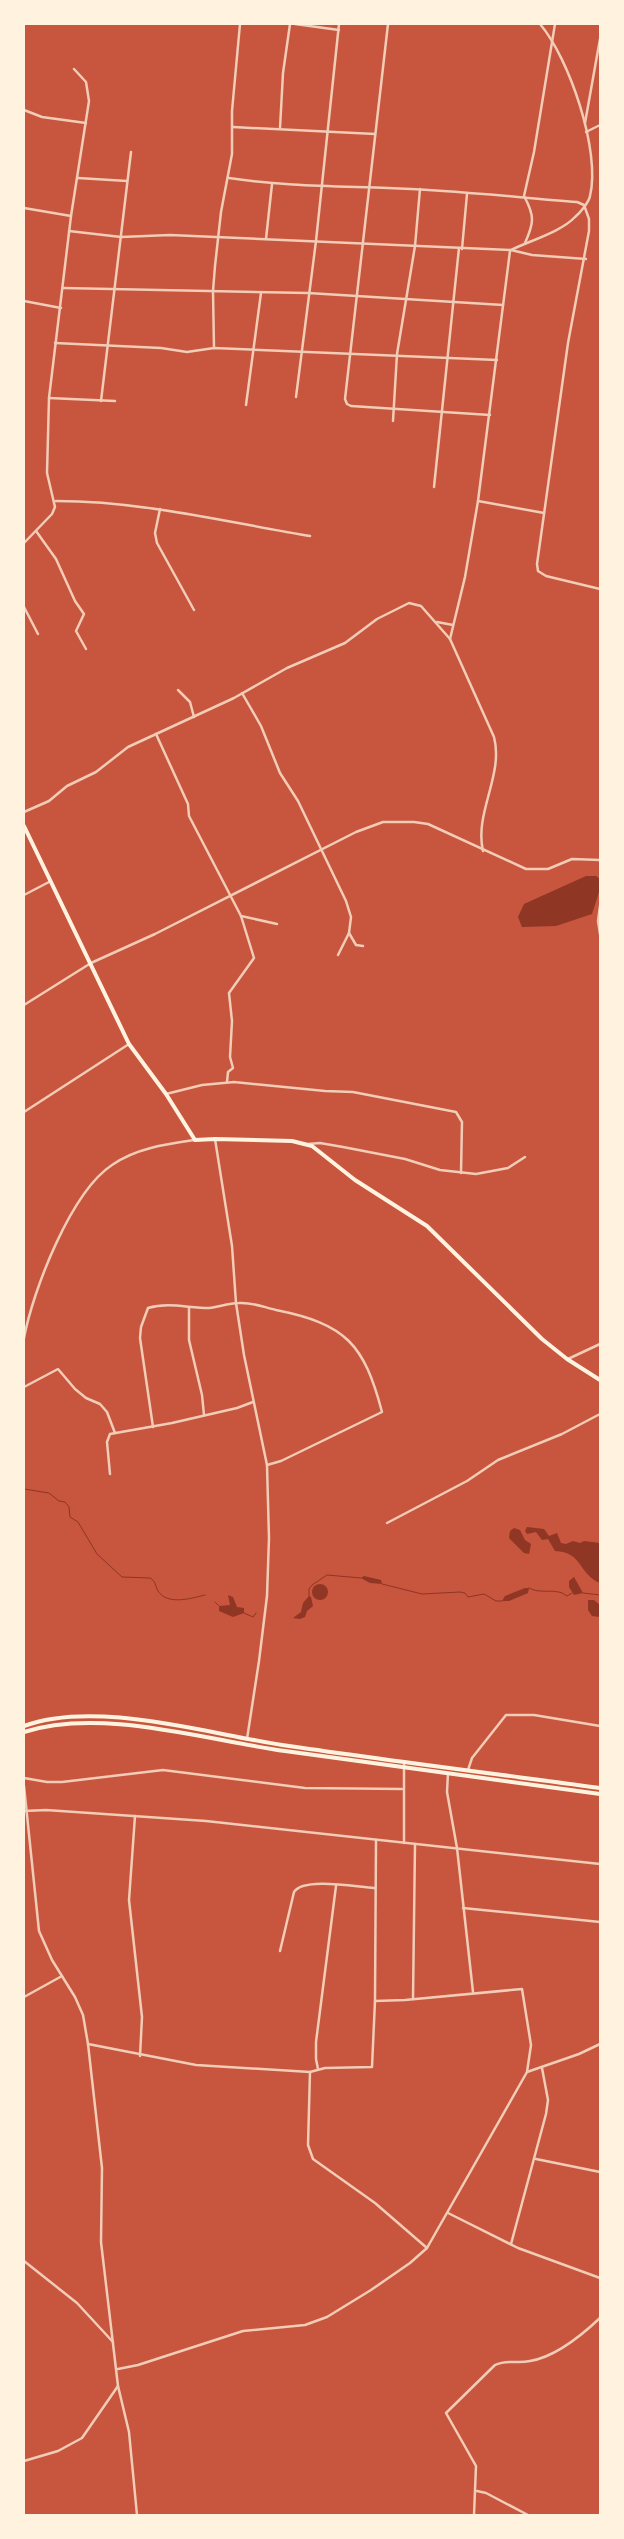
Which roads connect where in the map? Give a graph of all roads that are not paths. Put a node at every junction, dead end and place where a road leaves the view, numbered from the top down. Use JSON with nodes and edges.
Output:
{"nodes":[{"id":1,"x":240,"y":24,"type":"edge"},
{"id":2,"x":290,"y":24,"type":"edge"},
{"id":3,"x":295,"y":24,"type":"edge"},
{"id":4,"x":339,"y":24,"type":"edge"},
{"id":5,"x":388,"y":24,"type":"edge"},
{"id":6,"x":540,"y":24,"type":"edge"},
{"id":7,"x":555,"y":24,"type":"edge"},
{"id":8,"x":339,"y":30,"type":"junction"},
{"id":9,"x":552,"y":38,"type":"junction"},
{"id":10,"x":600,"y":40,"type":"edge"},
{"id":11,"x":74,"y":69,"type":"dead end"},
{"id":12,"x":24,"y":110,"type":"edge"},
{"id":13,"x":86,"y":123,"type":"junction"},
{"id":14,"x":584,"y":125,"type":"junction"},
{"id":15,"x":600,"y":125,"type":"edge"},
{"id":16,"x":233,"y":127,"type":"junction"},
{"id":17,"x":280,"y":128,"type":"junction"},
{"id":18,"x":327,"y":131,"type":"junction"},
{"id":19,"x":586,"y":132,"type":"junction"},
{"id":20,"x":375,"y":134,"type":"junction"},
{"id":21,"x":131,"y":152,"type":"dead end"},
{"id":22,"x":78,"y":178,"type":"junction"},
{"id":23,"x":228,"y":178,"type":"junction"},
{"id":24,"x":128,"y":181,"type":"junction"},
{"id":25,"x":272,"y":184,"type":"junction"},
{"id":26,"x":321,"y":186,"type":"junction"},
{"id":27,"x":369,"y":188,"type":"junction"},
{"id":28,"x":420,"y":190,"type":"junction"},
{"id":29,"x":467,"y":194,"type":"junction"},
{"id":30,"x":524,"y":196,"type":"junction"},
{"id":31,"x":584,"y":205,"type":"junction"},
{"id":32,"x":24,"y":208,"type":"edge"},
{"id":33,"x":71,"y":216,"type":"junction"},
{"id":34,"x":69,"y":231,"type":"junction"},
{"id":35,"x":121,"y":237,"type":"junction"},
{"id":36,"x":219,"y":237,"type":"junction"},
{"id":37,"x":266,"y":239,"type":"junction"},
{"id":38,"x":316,"y":240,"type":"junction"},
{"id":39,"x":525,"y":243,"type":"junction"},
{"id":40,"x":364,"y":244,"type":"junction"},
{"id":41,"x":415,"y":246,"type":"junction"},
{"id":42,"x":461,"y":249,"type":"junction"},
{"id":43,"x":511,"y":250,"type":"junction"},
{"id":44,"x":586,"y":259,"type":"junction"},
{"id":45,"x":63,"y":288,"type":"junction"},
{"id":46,"x":113,"y":288,"type":"junction"},
{"id":47,"x":213,"y":291,"type":"junction"},
{"id":48,"x":262,"y":293,"type":"junction"},
{"id":49,"x":308,"y":293,"type":"junction"},
{"id":50,"x":358,"y":296,"type":"junction"},
{"id":51,"x":405,"y":299,"type":"junction"},
{"id":52,"x":453,"y":300,"type":"junction"},
{"id":53,"x":24,"y":301,"type":"edge"},
{"id":54,"x":503,"y":305,"type":"junction"},
{"id":55,"x":61,"y":308,"type":"junction"},
{"id":56,"x":55,"y":343,"type":"junction"},
{"id":57,"x":108,"y":346,"type":"junction"},
{"id":58,"x":214,"y":348,"type":"junction"},
{"id":59,"x":253,"y":349,"type":"junction"},
{"id":60,"x":302,"y":350,"type":"junction"},
{"id":61,"x":352,"y":352,"type":"junction"},
{"id":62,"x":397,"y":354,"type":"junction"},
{"id":63,"x":446,"y":356,"type":"junction"},
{"id":64,"x":497,"y":360,"type":"junction"},
{"id":65,"x":296,"y":397,"type":"dead end"},
{"id":66,"x":49,"y":398,"type":"junction"},
{"id":67,"x":101,"y":401,"type":"junction"},
{"id":68,"x":115,"y":402,"type":"dead end"},
{"id":69,"x":246,"y":405,"type":"dead end"},
{"id":70,"x":394,"y":408,"type":"junction"},
{"id":71,"x":441,"y":412,"type":"junction"},
{"id":72,"x":490,"y":415,"type":"junction"},
{"id":73,"x":392,"y":421,"type":"dead end"},
{"id":74,"x":434,"y":487,"type":"dead end"},
{"id":75,"x":478,"y":500,"type":"junction"},
{"id":76,"x":56,"y":501,"type":"junction"},
{"id":77,"x":160,"y":509,"type":"junction"},
{"id":78,"x":544,"y":513,"type":"junction"},
{"id":79,"x":36,"y":531,"type":"junction"},
{"id":80,"x":310,"y":536,"type":"dead end"},
{"id":81,"x":24,"y":543,"type":"edge"},
{"id":82,"x":600,"y":589,"type":"edge"},
{"id":83,"x":24,"y":607,"type":"edge"},
{"id":84,"x":194,"y":610,"type":"dead end"},
{"id":85,"x":435,"y":622,"type":"junction"},
{"id":86,"x":453,"y":625,"type":"junction"},
{"id":87,"x":38,"y":634,"type":"dead end"},
{"id":88,"x":450,"y":639,"type":"junction"},
{"id":89,"x":86,"y":649,"type":"dead end"},
{"id":90,"x":178,"y":690,"type":"dead end"},
{"id":91,"x":242,"y":693,"type":"junction"},
{"id":92,"x":194,"y":716,"type":"junction"},
{"id":93,"x":156,"y":734,"type":"junction"},
{"id":94,"x":24,"y":812,"type":"edge"},
{"id":95,"x":24,"y":826,"type":"edge"},
{"id":96,"x":320,"y":849,"type":"junction"},
{"id":97,"x":483,"y":851,"type":"junction"},
{"id":98,"x":600,"y":860,"type":"edge"},
{"id":99,"x":49,"y":882,"type":"junction"},
{"id":100,"x":24,"y":895,"type":"edge"},
{"id":101,"x":232,"y":895,"type":"junction"},
{"id":102,"x":600,"y":906,"type":"edge"},
{"id":103,"x":241,"y":916,"type":"junction"},
{"id":104,"x":277,"y":924,"type":"dead end"},
{"id":105,"x":349,"y":933,"type":"junction"},
{"id":106,"x":600,"y":934,"type":"edge"},
{"id":107,"x":363,"y":946,"type":"dead end"},
{"id":108,"x":338,"y":955,"type":"dead end"},
{"id":109,"x":91,"y":963,"type":"junction"},
{"id":110,"x":24,"y":1005,"type":"edge"},
{"id":111,"x":129,"y":1044,"type":"junction"},
{"id":112,"x":227,"y":1082,"type":"junction"},
{"id":113,"x":166,"y":1094,"type":"junction"},
{"id":114,"x":24,"y":1112,"type":"edge"},
{"id":115,"x":214,"y":1139,"type":"junction"},
{"id":116,"x":195,"y":1140,"type":"junction"},
{"id":117,"x":306,"y":1144,"type":"junction"},
{"id":118,"x":525,"y":1157,"type":"dead end"},
{"id":119,"x":461,"y":1172,"type":"junction"},
{"id":120,"x":236,"y":1303,"type":"junction"},
{"id":121,"x":189,"y":1308,"type":"junction"},
{"id":122,"x":24,"y":1338,"type":"edge"},
{"id":123,"x":600,"y":1344,"type":"edge"},
{"id":124,"x":567,"y":1359,"type":"junction"},
{"id":125,"x":600,"y":1380,"type":"edge"},
{"id":126,"x":24,"y":1387,"type":"edge"},
{"id":127,"x":253,"y":1402,"type":"junction"},
{"id":128,"x":600,"y":1414,"type":"edge"},
{"id":129,"x":204,"y":1415,"type":"junction"},
{"id":130,"x":153,"y":1427,"type":"junction"},
{"id":131,"x":115,"y":1433,"type":"junction"},
{"id":132,"x":267,"y":1465,"type":"junction"},
{"id":133,"x":110,"y":1474,"type":"dead end"},
{"id":134,"x":387,"y":1523,"type":"dead end"},
{"id":135,"x":142,"y":1720,"type":"junction"},
{"id":136,"x":24,"y":1726,"type":"edge"},
{"id":137,"x":600,"y":1726,"type":"edge"},
{"id":138,"x":141,"y":1727,"type":"junction"},
{"id":139,"x":24,"y":1732,"type":"edge"},
{"id":140,"x":234,"y":1737,"type":"junction"},
{"id":141,"x":246,"y":1739,"type":"junction"},
{"id":142,"x":233,"y":1744,"type":"junction"},
{"id":143,"x":286,"y":1746,"type":"junction"},
{"id":144,"x":285,"y":1751,"type":"junction"},
{"id":145,"x":404,"y":1764,"type":"junction"},
{"id":146,"x":449,"y":1768,"type":"junction"},
{"id":147,"x":468,"y":1770,"type":"junction"},
{"id":148,"x":448,"y":1773,"type":"junction"},
{"id":149,"x":520,"y":1777,"type":"junction"},
{"id":150,"x":24,"y":1778,"type":"edge"},
{"id":151,"x":519,"y":1783,"type":"junction"},
{"id":152,"x":24,"y":1786,"type":"edge"},
{"id":153,"x":600,"y":1788,"type":"edge"},
{"id":154,"x":402,"y":1789,"type":"junction"},
{"id":155,"x":600,"y":1794,"type":"edge"},
{"id":156,"x":28,"y":1810,"type":"junction"},
{"id":157,"x":24,"y":1811,"type":"edge"},
{"id":158,"x":135,"y":1816,"type":"junction"},
{"id":159,"x":376,"y":1840,"type":"junction"},
{"id":160,"x":404,"y":1843,"type":"junction"},
{"id":161,"x":415,"y":1844,"type":"junction"},
{"id":162,"x":457,"y":1848,"type":"junction"},
{"id":163,"x":600,"y":1864,"type":"edge"},
{"id":164,"x":336,"y":1886,"type":"junction"},
{"id":165,"x":374,"y":1888,"type":"junction"},
{"id":166,"x":463,"y":1908,"type":"junction"},
{"id":167,"x":600,"y":1922,"type":"edge"},
{"id":168,"x":280,"y":1951,"type":"dead end"},
{"id":169,"x":62,"y":1976,"type":"junction"},
{"id":170,"x":473,"y":1992,"type":"junction"},
{"id":171,"x":24,"y":1997,"type":"edge"},
{"id":172,"x":412,"y":1999,"type":"junction"},
{"id":173,"x":375,"y":2001,"type":"junction"},
{"id":174,"x":88,"y":2044,"type":"junction"},
{"id":175,"x":600,"y":2044,"type":"edge"},
{"id":176,"x":140,"y":2056,"type":"junction"},
{"id":177,"x":542,"y":2068,"type":"junction"},
{"id":178,"x":318,"y":2069,"type":"junction"},
{"id":179,"x":310,"y":2072,"type":"junction"},
{"id":180,"x":527,"y":2072,"type":"junction"},
{"id":181,"x":535,"y":2159,"type":"junction"},
{"id":182,"x":600,"y":2172,"type":"edge"},
{"id":183,"x":448,"y":2213,"type":"junction"},
{"id":184,"x":510,"y":2244,"type":"junction"},
{"id":185,"x":428,"y":2248,"type":"junction"},
{"id":186,"x":24,"y":2261,"type":"edge"},
{"id":187,"x":600,"y":2278,"type":"edge"},
{"id":188,"x":600,"y":2318,"type":"edge"},
{"id":189,"x":114,"y":2344,"type":"junction"},
{"id":190,"x":118,"y":2369,"type":"junction"},
{"id":191,"x":118,"y":2386,"type":"junction"},
{"id":192,"x":24,"y":2461,"type":"edge"},
{"id":193,"x":476,"y":2491,"type":"junction"},
{"id":194,"x":137,"y":2515,"type":"edge"},
{"id":195,"x":474,"y":2515,"type":"edge"},
{"id":196,"x":528,"y":2515,"type":"edge"}],
"edges":[{"from":1,"to":16,"type":"street"},
{"from":2,"to":17,"type":"street"},
{"from":3,"to":8,"type":"street"},
{"from":4,"to":8,"type":"street"},
{"from":5,"to":20,"type":"street"},
{"from":6,"to":9,"type":"street"},
{"from":7,"to":9,"type":"street"},
{"from":8,"to":18,"type":"street"},
{"from":9,"to":14,"type":"street"},
{"from":9,"to":30,"type":"street"},
{"from":10,"to":14,"type":"street"},
{"from":11,"to":13,"type":"street"},
{"from":12,"to":13,"type":"street"},
{"from":13,"to":22,"type":"street"},
{"from":14,"to":19,"type":"street"},
{"from":15,"to":19,"type":"street"},
{"from":16,"to":17,"type":"street"},
{"from":16,"to":23,"type":"street"},
{"from":17,"to":18,"type":"street"},
{"from":18,"to":20,"type":"street"},
{"from":18,"to":26,"type":"street"},
{"from":19,"to":31,"type":"street"},
{"from":20,"to":27,"type":"street"},
{"from":21,"to":24,"type":"street"},
{"from":22,"to":24,"type":"street"},
{"from":22,"to":33,"type":"street"},
{"from":23,"to":25,"type":"street"},
{"from":23,"to":36,"type":"street"},
{"from":24,"to":35,"type":"street"},
{"from":25,"to":26,"type":"street"},
{"from":25,"to":37,"type":"street"},
{"from":26,"to":27,"type":"street"},
{"from":26,"to":38,"type":"street"},
{"from":27,"to":28,"type":"street"},
{"from":27,"to":40,"type":"street"},
{"from":28,"to":29,"type":"street"},
{"from":28,"to":41,"type":"street"},
{"from":29,"to":30,"type":"street"},
{"from":29,"to":42,"type":"street"},
{"from":30,"to":31,"type":"street"},
{"from":30,"to":39,"type":"street"},
{"from":31,"to":39,"type":"street"},
{"from":31,"to":44,"type":"street"},
{"from":32,"to":33,"type":"street"},
{"from":33,"to":34,"type":"street"},
{"from":34,"to":35,"type":"street"},
{"from":34,"to":45,"type":"street"},
{"from":35,"to":36,"type":"street"},
{"from":35,"to":46,"type":"street"},
{"from":36,"to":37,"type":"street"},
{"from":36,"to":47,"type":"street"},
{"from":37,"to":38,"type":"street"},
{"from":38,"to":40,"type":"street"},
{"from":38,"to":49,"type":"street"},
{"from":39,"to":43,"type":"street"},
{"from":40,"to":41,"type":"street"},
{"from":40,"to":50,"type":"street"},
{"from":41,"to":42,"type":"street"},
{"from":41,"to":51,"type":"street"},
{"from":42,"to":43,"type":"street"},
{"from":42,"to":52,"type":"street"},
{"from":43,"to":44,"type":"street"},
{"from":43,"to":54,"type":"street"},
{"from":44,"to":78,"type":"street"},
{"from":45,"to":46,"type":"street"},
{"from":45,"to":55,"type":"street"},
{"from":46,"to":47,"type":"street"},
{"from":46,"to":57,"type":"street"},
{"from":47,"to":48,"type":"street"},
{"from":47,"to":58,"type":"street"},
{"from":48,"to":49,"type":"street"},
{"from":48,"to":59,"type":"street"},
{"from":49,"to":50,"type":"street"},
{"from":49,"to":60,"type":"street"},
{"from":50,"to":51,"type":"street"},
{"from":50,"to":61,"type":"street"},
{"from":51,"to":52,"type":"street"},
{"from":51,"to":62,"type":"street"},
{"from":52,"to":54,"type":"street"},
{"from":52,"to":63,"type":"street"},
{"from":53,"to":55,"type":"street"},
{"from":54,"to":64,"type":"street"},
{"from":55,"to":56,"type":"street"},
{"from":56,"to":57,"type":"street"},
{"from":56,"to":66,"type":"street"},
{"from":57,"to":58,"type":"street"},
{"from":57,"to":67,"type":"street"},
{"from":58,"to":59,"type":"street"},
{"from":59,"to":60,"type":"street"},
{"from":59,"to":69,"type":"street"},
{"from":60,"to":61,"type":"street"},
{"from":60,"to":65,"type":"street"},
{"from":61,"to":62,"type":"street"},
{"from":61,"to":70,"type":"street"},
{"from":62,"to":63,"type":"street"},
{"from":62,"to":70,"type":"street"},
{"from":63,"to":64,"type":"street"},
{"from":63,"to":71,"type":"street"},
{"from":64,"to":72,"type":"street"},
{"from":66,"to":67,"type":"street"},
{"from":66,"to":76,"type":"street"},
{"from":67,"to":68,"type":"street"},
{"from":70,"to":71,"type":"street"},
{"from":70,"to":73,"type":"street"},
{"from":71,"to":72,"type":"street"},
{"from":71,"to":74,"type":"street"},
{"from":72,"to":75,"type":"street"},
{"from":75,"to":78,"type":"street"},
{"from":75,"to":86,"type":"street"},
{"from":76,"to":77,"type":"street"},
{"from":76,"to":79,"type":"street"},
{"from":77,"to":80,"type":"street"},
{"from":77,"to":84,"type":"street"},
{"from":78,"to":82,"type":"street"},
{"from":79,"to":81,"type":"street"},
{"from":79,"to":89,"type":"street"},
{"from":83,"to":87,"type":"street"},
{"from":85,"to":86,"type":"street"},
{"from":85,"to":88,"type":"street"},
{"from":85,"to":91,"type":"street"},
{"from":86,"to":88,"type":"street"},
{"from":88,"to":97,"type":"street"},
{"from":90,"to":92,"type":"street"},
{"from":91,"to":92,"type":"street"},
{"from":91,"to":96,"type":"street"},
{"from":92,"to":93,"type":"street"},
{"from":93,"to":94,"type":"street"},
{"from":93,"to":101,"type":"street"},
{"from":95,"to":99,"type":"main road"},
{"from":96,"to":97,"type":"street"},
{"from":96,"to":101,"type":"street"},
{"from":96,"to":105,"type":"street"},
{"from":97,"to":98,"type":"street"},
{"from":99,"to":100,"type":"street"},
{"from":99,"to":109,"type":"main road"},
{"from":101,"to":103,"type":"street"},
{"from":101,"to":109,"type":"street"},
{"from":102,"to":106,"type":"street"},
{"from":103,"to":104,"type":"street"},
{"from":103,"to":112,"type":"street"},
{"from":105,"to":107,"type":"street"},
{"from":105,"to":108,"type":"street"},
{"from":109,"to":110,"type":"street"},
{"from":109,"to":111,"type":"main road"},
{"from":111,"to":113,"type":"main road"},
{"from":111,"to":114,"type":"street"},
{"from":112,"to":113,"type":"street"},
{"from":112,"to":119,"type":"street"},
{"from":113,"to":116,"type":"main road"},
{"from":115,"to":116,"type":"main road"},
{"from":115,"to":117,"type":"main road"},
{"from":115,"to":120,"type":"street"},
{"from":116,"to":122,"type":"street"},
{"from":117,"to":119,"type":"street"},
{"from":117,"to":124,"type":"main road"},
{"from":118,"to":119,"type":"street"},
{"from":120,"to":121,"type":"street"},
{"from":120,"to":127,"type":"street"},
{"from":120,"to":132,"type":"street"},
{"from":121,"to":129,"type":"street"},
{"from":121,"to":130,"type":"street"},
{"from":123,"to":124,"type":"street"},
{"from":124,"to":125,"type":"main road"},
{"from":126,"to":131,"type":"street"},
{"from":127,"to":129,"type":"street"},
{"from":127,"to":132,"type":"street"},
{"from":128,"to":134,"type":"street"},
{"from":129,"to":130,"type":"street"},
{"from":130,"to":131,"type":"street"},
{"from":131,"to":133,"type":"street"},
{"from":132,"to":141,"type":"street"},
{"from":135,"to":136,"type":"main road"},
{"from":135,"to":138,"type":"main road"},
{"from":135,"to":140,"type":"main road"},
{"from":137,"to":147,"type":"street"},
{"from":138,"to":139,"type":"main road"},
{"from":138,"to":142,"type":"main road"},
{"from":140,"to":141,"type":"main road"},
{"from":140,"to":142,"type":"main road"},
{"from":141,"to":143,"type":"main road"},
{"from":142,"to":144,"type":"main road"},
{"from":143,"to":144,"type":"main road"},
{"from":143,"to":145,"type":"main road"},
{"from":144,"to":145,"type":"main road"},
{"from":145,"to":146,"type":"main road"},
{"from":145,"to":148,"type":"main road"},
{"from":145,"to":154,"type":"street"},
{"from":146,"to":147,"type":"main road"},
{"from":146,"to":148,"type":"street"},
{"from":147,"to":149,"type":"main road"},
{"from":148,"to":151,"type":"main road"},
{"from":148,"to":162,"type":"street"},
{"from":149,"to":151,"type":"main road"},
{"from":149,"to":153,"type":"main road"},
{"from":150,"to":154,"type":"street"},
{"from":151,"to":155,"type":"main road"},
{"from":152,"to":156,"type":"street"},
{"from":154,"to":160,"type":"street"},
{"from":156,"to":157,"type":"street"},
{"from":156,"to":158,"type":"street"},
{"from":156,"to":169,"type":"street"},
{"from":158,"to":159,"type":"street"},
{"from":158,"to":176,"type":"street"},
{"from":159,"to":160,"type":"street"},
{"from":159,"to":165,"type":"street"},
{"from":160,"to":161,"type":"street"},
{"from":161,"to":162,"type":"street"},
{"from":161,"to":172,"type":"street"},
{"from":162,"to":163,"type":"street"},
{"from":162,"to":166,"type":"street"},
{"from":164,"to":165,"type":"street"},
{"from":164,"to":168,"type":"street"},
{"from":164,"to":178,"type":"street"},
{"from":165,"to":173,"type":"street"},
{"from":166,"to":167,"type":"street"},
{"from":166,"to":170,"type":"street"},
{"from":169,"to":171,"type":"street"},
{"from":169,"to":174,"type":"street"},
{"from":170,"to":172,"type":"street"},
{"from":170,"to":180,"type":"street"},
{"from":172,"to":173,"type":"street"},
{"from":173,"to":178,"type":"street"},
{"from":174,"to":176,"type":"street"},
{"from":174,"to":189,"type":"street"},
{"from":175,"to":177,"type":"street"},
{"from":176,"to":179,"type":"street"},
{"from":177,"to":180,"type":"street"},
{"from":177,"to":181,"type":"street"},
{"from":178,"to":179,"type":"street"},
{"from":179,"to":185,"type":"street"},
{"from":180,"to":183,"type":"street"},
{"from":181,"to":182,"type":"street"},
{"from":181,"to":184,"type":"street"},
{"from":183,"to":184,"type":"street"},
{"from":183,"to":185,"type":"street"},
{"from":184,"to":187,"type":"street"},
{"from":185,"to":190,"type":"street"},
{"from":186,"to":189,"type":"street"},
{"from":188,"to":193,"type":"street"},
{"from":189,"to":190,"type":"street"},
{"from":190,"to":191,"type":"street"},
{"from":191,"to":192,"type":"street"},
{"from":191,"to":194,"type":"street"},
{"from":193,"to":195,"type":"street"},
{"from":193,"to":196,"type":"street"}]}
